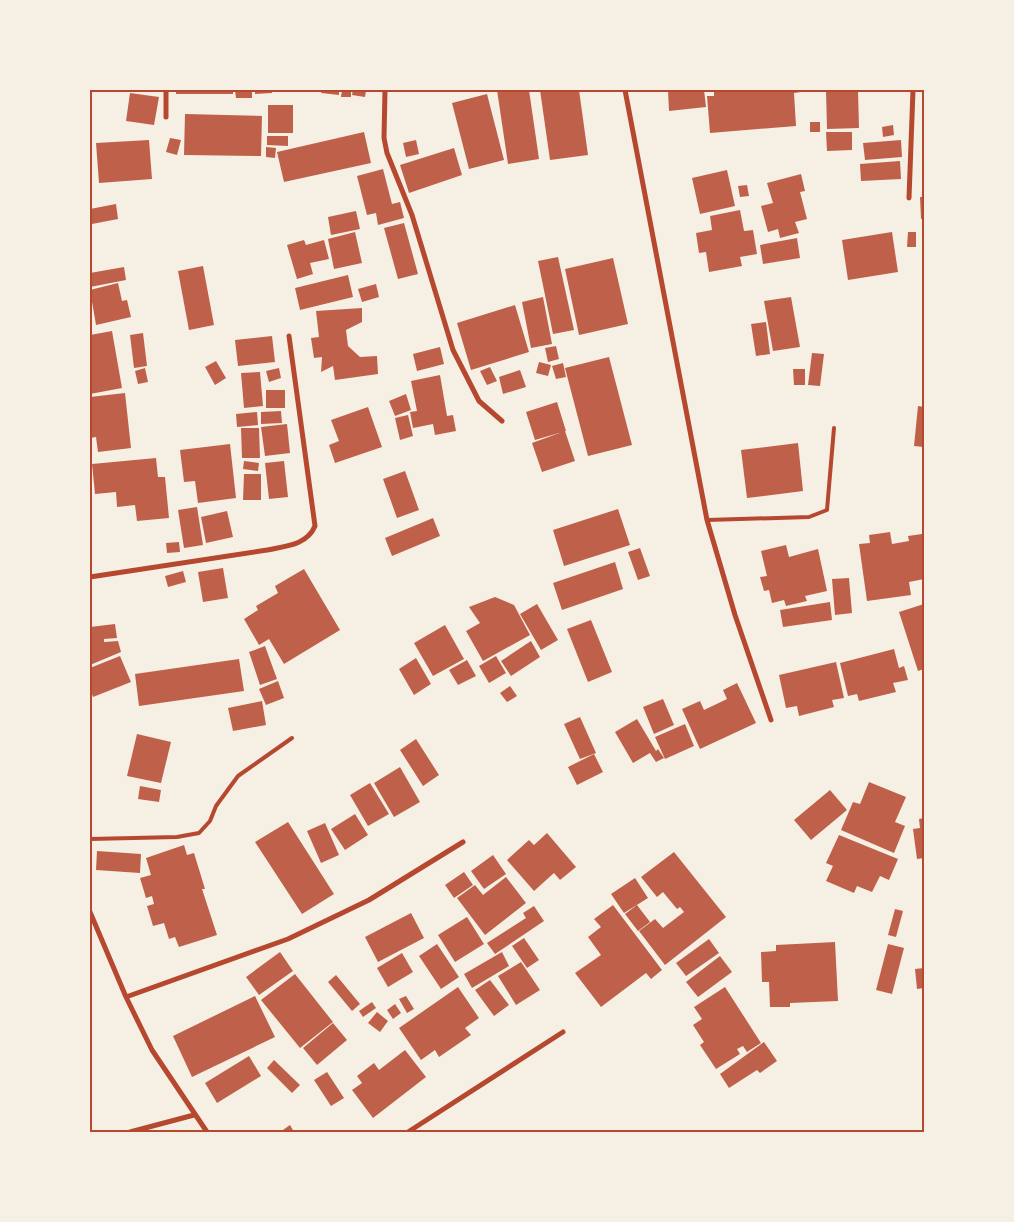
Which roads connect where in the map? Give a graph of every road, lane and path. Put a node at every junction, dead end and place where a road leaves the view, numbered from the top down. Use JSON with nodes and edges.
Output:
{"nodes":[{"id":1,"x":166,"y":90,"type":"edge"},
{"id":2,"x":385,"y":90,"type":"edge"},
{"id":3,"x":624,"y":90,"type":"edge"},
{"id":4,"x":913,"y":90,"type":"edge"},
{"id":5,"x":166,"y":117,"type":"dead end"},
{"id":6,"x":909,"y":198,"type":"dead end"},
{"id":7,"x":288,"y":336,"type":"dead end"},
{"id":8,"x":502,"y":421,"type":"dead end"},
{"id":9,"x":834,"y":428,"type":"dead end"},
{"id":10,"x":707,"y":520,"type":"junction"},
{"id":11,"x":90,"y":578,"type":"edge"},
{"id":12,"x":771,"y":720,"type":"dead end"},
{"id":13,"x":292,"y":738,"type":"dead end"},
{"id":14,"x":90,"y":839,"type":"edge"},
{"id":15,"x":463,"y":842,"type":"dead end"},
{"id":16,"x":90,"y":912,"type":"edge"},
{"id":17,"x":126,"y":997,"type":"junction"},
{"id":18,"x":563,"y":1032,"type":"dead end"},
{"id":19,"x":194,"y":1115,"type":"junction"},
{"id":20,"x":130,"y":1132,"type":"edge"},
{"id":21,"x":207,"y":1132,"type":"edge"},
{"id":22,"x":408,"y":1132,"type":"edge"}],
"edges":[{"from":1,"to":5,"type":"street"},
{"from":2,"to":8,"type":"street"},
{"from":3,"to":10,"type":"street"},
{"from":4,"to":6,"type":"street"},
{"from":7,"to":11,"type":"street"},
{"from":9,"to":10,"type":"lane"},
{"from":10,"to":12,"type":"street"},
{"from":13,"to":14,"type":"lane"},
{"from":15,"to":17,"type":"street"},
{"from":16,"to":17,"type":"street"},
{"from":17,"to":19,"type":"street"},
{"from":18,"to":22,"type":"street"},
{"from":19,"to":20,"type":"street"},
{"from":19,"to":21,"type":"street"}]}
